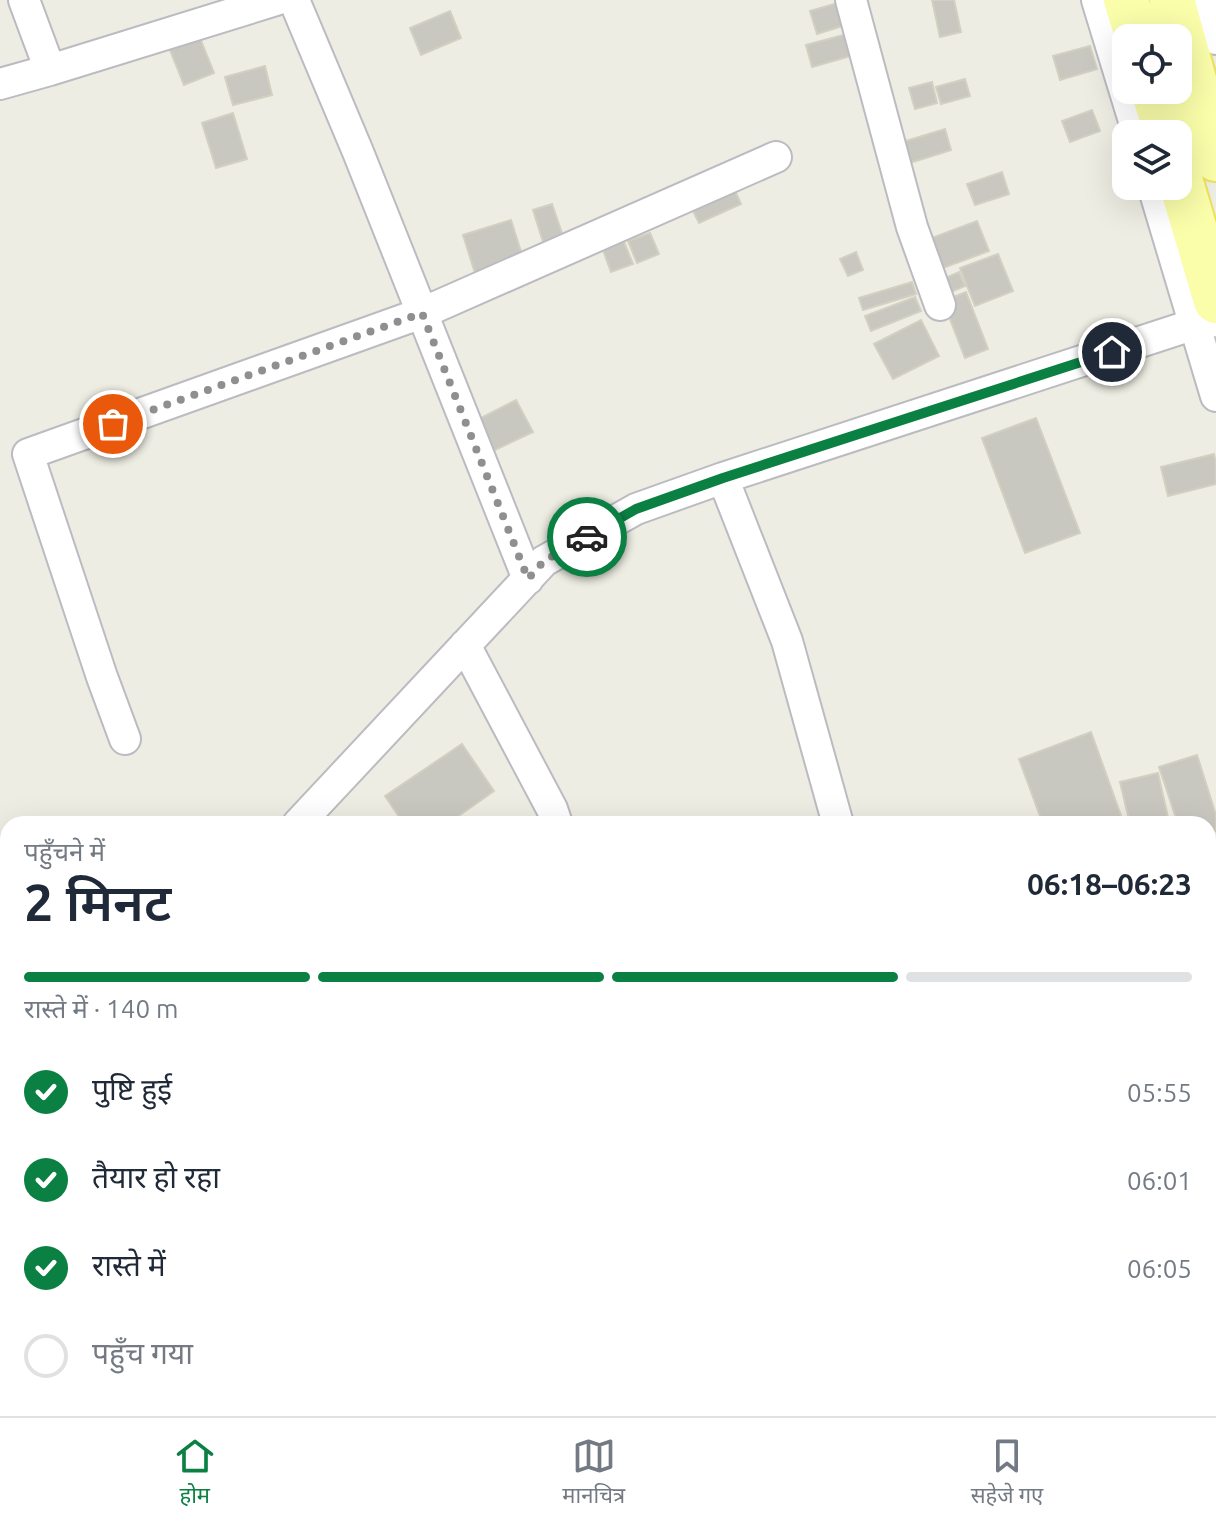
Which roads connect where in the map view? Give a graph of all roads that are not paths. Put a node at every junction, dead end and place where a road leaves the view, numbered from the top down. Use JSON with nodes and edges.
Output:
{"nodes":[{"id":1,"x":24,"y":0,"type":"edge"},
{"id":2,"x":276,"y":0,"type":"edge"},
{"id":3,"x":294,"y":0,"type":"edge"},
{"id":4,"x":851,"y":0,"type":"edge"},
{"id":5,"x":1097,"y":0,"type":"edge"},
{"id":6,"x":1126,"y":0,"type":"edge"},
{"id":7,"x":1172,"y":0,"type":"edge"},
{"id":8,"x":1205,"y":0,"type":"edge"},
{"id":9,"x":1134,"y":24,"type":"edge"},
{"id":10,"x":1216,"y":39,"type":"edge"},
{"id":11,"x":50,"y":70,"type":"junction"},
{"id":12,"x":0,"y":84,"type":"edge"},
{"id":13,"x":1134,"y":120,"type":"edge"},
{"id":14,"x":776,"y":157,"type":"dead end"},
{"id":15,"x":1216,"y":159,"type":"edge"},
{"id":16,"x":1159,"y":200,"type":"edge"},
{"id":17,"x":1184,"y":200,"type":"edge"},
{"id":18,"x":940,"y":305,"type":"dead end"},
{"id":19,"x":422,"y":313,"type":"junction"},
{"id":20,"x":1209,"y":316,"type":"edge"},
{"id":21,"x":1216,"y":396,"type":"edge"},
{"id":22,"x":723,"y":478,"type":"junction"},
{"id":23,"x":528,"y":579,"type":"junction"},
{"id":24,"x":465,"y":645,"type":"junction"},
{"id":25,"x":125,"y":739,"type":"dead end"},
{"id":26,"x":305,"y":816,"type":"edge"},
{"id":27,"x":554,"y":816,"type":"edge"},
{"id":28,"x":836,"y":816,"type":"edge"}],
"edges":[{"from":1,"to":11,"type":"street"},
{"from":2,"to":11,"type":"street"},
{"from":3,"to":19,"type":"street"},
{"from":4,"to":18,"type":"street"},
{"from":5,"to":13,"type":"street"},
{"from":6,"to":9,"type":"main road"},
{"from":7,"to":15,"type":"main road"},
{"from":8,"to":10,"type":"street"},
{"from":11,"to":12,"type":"street"},
{"from":14,"to":19,"type":"street"},
{"from":16,"to":20,"type":"street"},
{"from":17,"to":20,"type":"main road"},
{"from":19,"to":23,"type":"street"},
{"from":19,"to":25,"type":"street"},
{"from":20,"to":21,"type":"street"},
{"from":20,"to":22,"type":"street"},
{"from":22,"to":23,"type":"street"},
{"from":22,"to":28,"type":"street"},
{"from":23,"to":24,"type":"street"},
{"from":24,"to":26,"type":"street"},
{"from":24,"to":27,"type":"street"}]}
